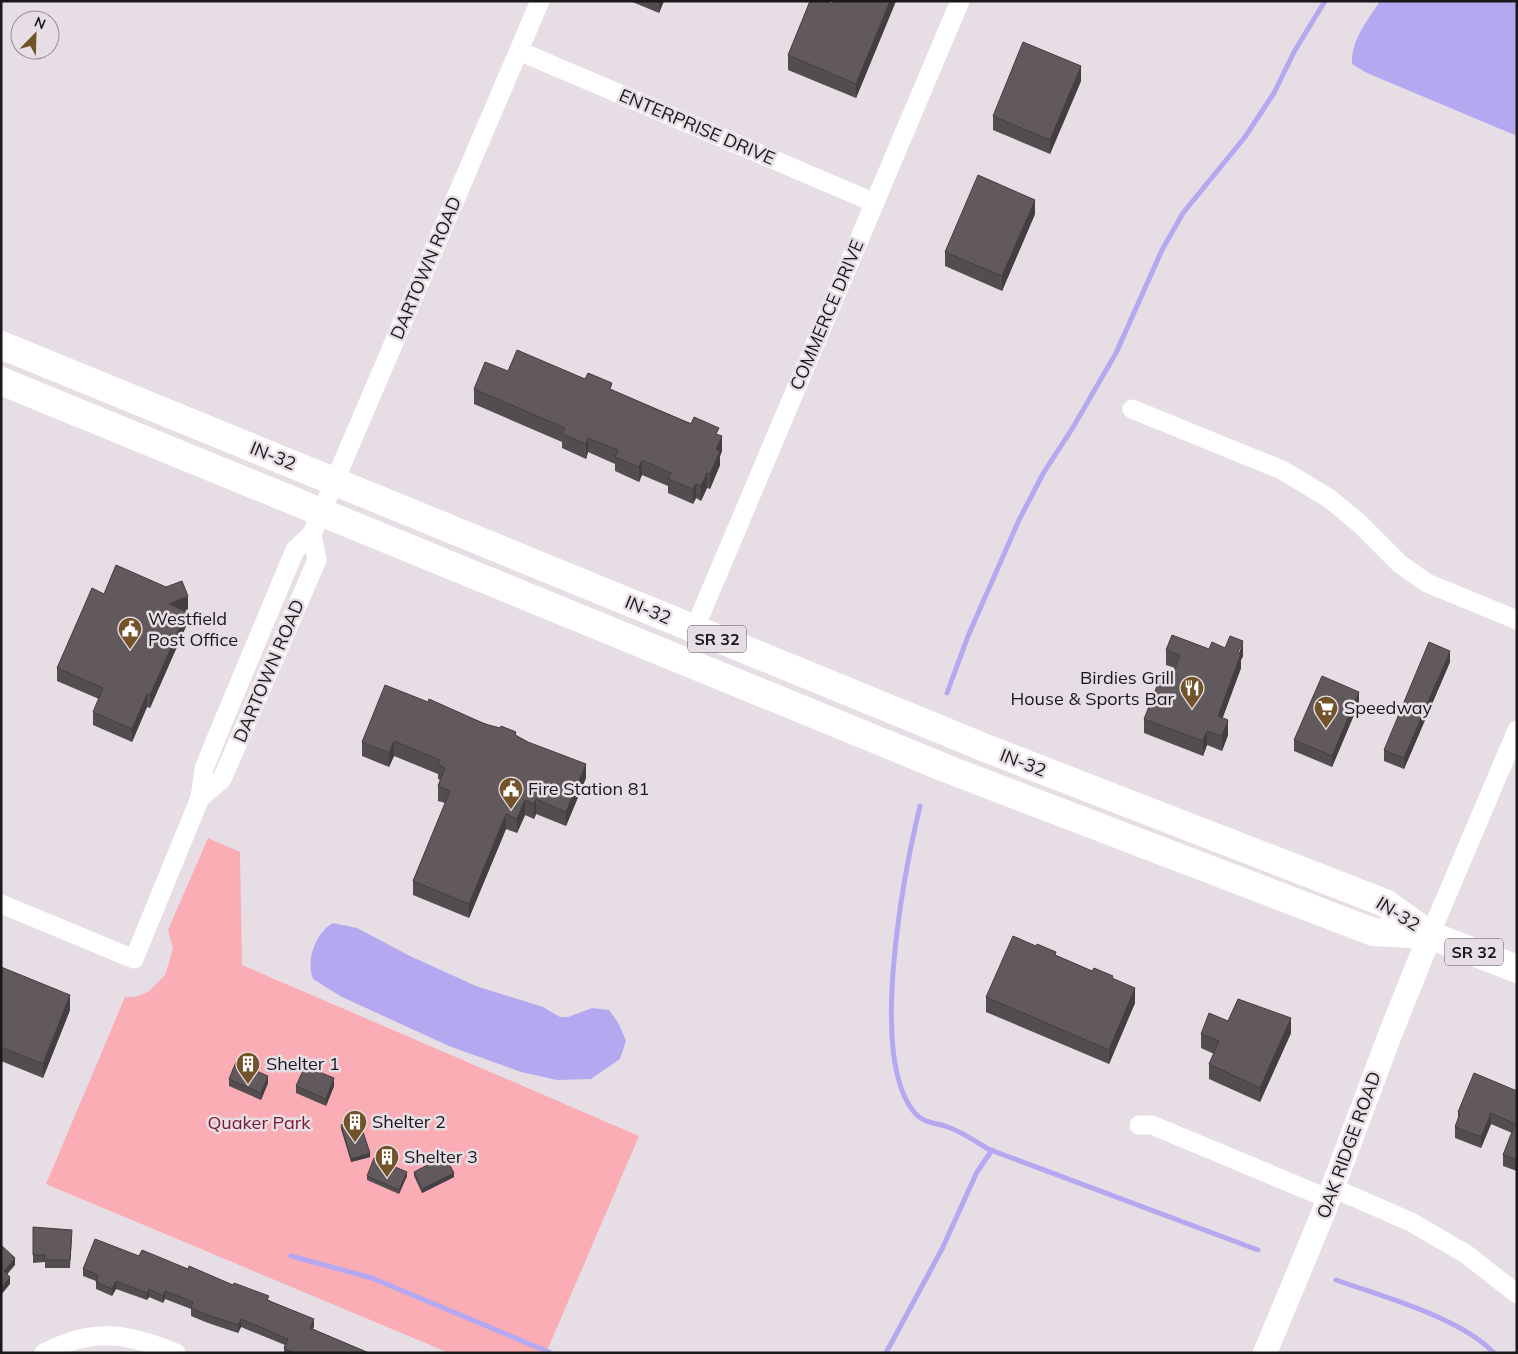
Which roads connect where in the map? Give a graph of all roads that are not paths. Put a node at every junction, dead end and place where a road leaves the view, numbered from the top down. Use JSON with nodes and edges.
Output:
{"nodes":[{"id":1,"x":540,"y":1,"type":"edge"},
{"id":2,"x":960,"y":1,"type":"edge"},
{"id":3,"x":518,"y":51,"type":"junction"},
{"id":4,"x":874,"y":203,"type":"junction"},
{"id":5,"x":1,"y":345,"type":"edge"},
{"id":6,"x":1,"y":381,"type":"edge"},
{"id":7,"x":1132,"y":409,"type":"dead end"},
{"id":8,"x":335,"y":482,"type":"junction"},
{"id":9,"x":317,"y":523,"type":"junction"},
{"id":10,"x":1517,"y":620,"type":"edge"},
{"id":11,"x":694,"y":630,"type":"junction"},
{"id":12,"x":1517,"y":730,"type":"edge"},
{"id":13,"x":1,"y":904,"type":"edge"},
{"id":14,"x":1430,"y":936,"type":"junction"},
{"id":15,"x":1517,"y":969,"type":"edge"},
{"id":16,"x":1139,"y":1125,"type":"dead end"},
{"id":17,"x":1331,"y":1194,"type":"junction"},
{"id":18,"x":1517,"y":1294,"type":"edge"},
{"id":19,"x":44,"y":1353,"type":"edge"},
{"id":20,"x":176,"y":1353,"type":"edge"},
{"id":21,"x":1265,"y":1353,"type":"edge"}],
"edges":[{"from":1,"to":3,"type":"street","name":"DARTOWN ROAD"},
{"from":2,"to":4,"type":"street","name":"COMMERCE DRIVE"},
{"from":3,"to":4,"type":"street","name":"ENTERPRISE DRIVE"},
{"from":3,"to":8,"type":"street","name":"DARTOWN ROAD"},
{"from":4,"to":11,"type":"street","name":"COMMERCE DRIVE"},
{"from":5,"to":8,"type":"main road","name":"IN-32","number":"SR 32"},
{"from":6,"to":9,"type":"main road","name":"IN-32","number":"SR 32"},
{"from":7,"to":10,"type":"street"},
{"from":8,"to":9,"type":"street","name":"DARTOWN ROAD"},
{"from":8,"to":11,"type":"main road","name":"IN-32","number":"SR 32"},
{"from":9,"to":13,"type":"street","name":"DARTOWN ROAD"},
{"from":9,"to":14,"type":"main road","name":"IN-32","number":"SR 32"},
{"from":11,"to":14,"type":"main road","name":"IN-32","number":"SR 32"},
{"from":12,"to":14,"type":"street"},
{"from":14,"to":15,"type":"main road","name":"IN-32","number":"SR 32"},
{"from":14,"to":17,"type":"street","name":"OAK RIDGE ROAD"},
{"from":16,"to":17,"type":"street"},
{"from":17,"to":18,"type":"street"},
{"from":17,"to":21,"type":"street","name":"OAK RIDGE ROAD"},
{"from":19,"to":20,"type":"street"}]}
